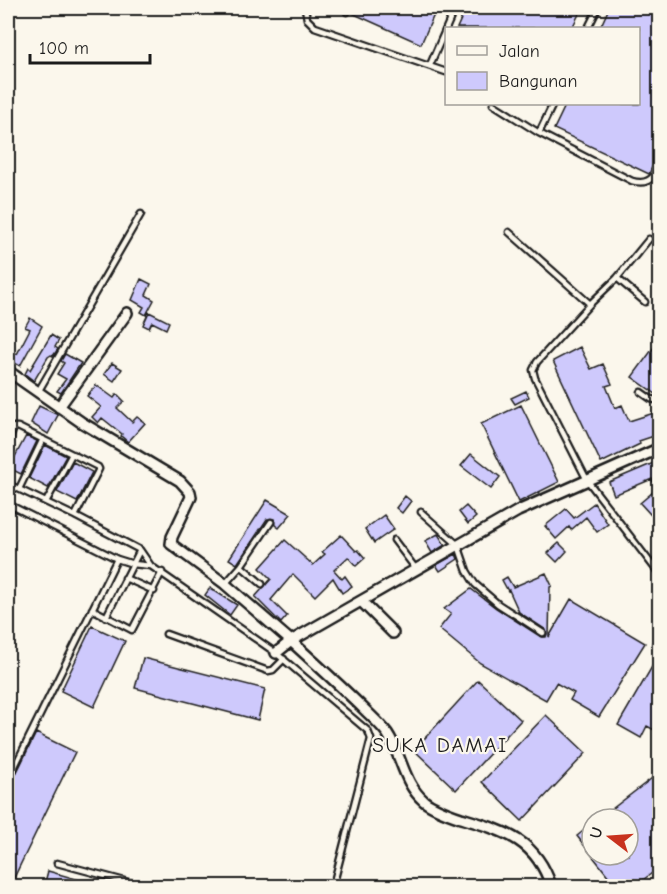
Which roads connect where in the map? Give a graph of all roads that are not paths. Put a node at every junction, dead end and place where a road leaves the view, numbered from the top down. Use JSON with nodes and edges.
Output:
{"nodes":[{"id":1,"x":305,"y":8,"type":"edge"},
{"id":2,"x":455,"y":8,"type":"edge"},
{"id":3,"x":598,"y":8,"type":"edge"},
{"id":4,"x":447,"y":27,"type":"edge"},
{"id":5,"x":588,"y":27,"type":"edge"},
{"id":6,"x":445,"y":31,"type":"edge"},
{"id":7,"x":430,"y":65,"type":"junction"},
{"id":8,"x":445,"y":71,"type":"edge"},
{"id":9,"x":496,"y":105,"type":"edge"},
{"id":10,"x":553,"y":105,"type":"edge"},
{"id":11,"x":539,"y":133,"type":"junction"},
{"id":12,"x":660,"y":169,"type":"edge"},
{"id":13,"x":141,"y":214,"type":"dead end"},
{"id":14,"x":509,"y":232,"type":"dead end"},
{"id":15,"x":649,"y":239,"type":"dead end"},
{"id":16,"x":617,"y":278,"type":"junction"},
{"id":17,"x":645,"y":302,"type":"dead end"},
{"id":18,"x":590,"y":304,"type":"junction"},
{"id":19,"x":127,"y":313,"type":"dead end"},
{"id":20,"x":8,"y":371,"type":"edge"},
{"id":21,"x":39,"y":392,"type":"junction"},
{"id":22,"x":641,"y":392,"type":"dead end"},
{"id":23,"x":660,"y":400,"type":"edge"},
{"id":24,"x":59,"y":407,"type":"junction"},
{"id":25,"x":44,"y":438,"type":"junction"},
{"id":26,"x":8,"y":445,"type":"edge"},
{"id":27,"x":660,"y":448,"type":"edge"},
{"id":28,"x":72,"y":454,"type":"junction"},
{"id":29,"x":587,"y":480,"type":"junction"},
{"id":30,"x":8,"y":484,"type":"edge"},
{"id":31,"x":19,"y":489,"type":"junction"},
{"id":32,"x":46,"y":502,"type":"junction"},
{"id":33,"x":8,"y":504,"type":"edge"},
{"id":34,"x":421,"y":512,"type":"dead end"},
{"id":35,"x":75,"y":516,"type":"junction"},
{"id":36,"x":271,"y":522,"type":"dead end"},
{"id":37,"x":394,"y":540,"type":"dead end"},
{"id":38,"x":458,"y":545,"type":"junction"},
{"id":39,"x":140,"y":550,"type":"junction"},
{"id":40,"x":117,"y":559,"type":"junction"},
{"id":41,"x":133,"y":564,"type":"junction"},
{"id":42,"x":151,"y":566,"type":"junction"},
{"id":43,"x":241,"y":566,"type":"junction"},
{"id":44,"x":416,"y":569,"type":"junction"},
{"id":45,"x":162,"y":572,"type":"junction"},
{"id":46,"x":660,"y":575,"type":"edge"},
{"id":47,"x":125,"y":578,"type":"junction"},
{"id":48,"x":225,"y":584,"type":"junction"},
{"id":49,"x":262,"y":584,"type":"dead end"},
{"id":50,"x":154,"y":591,"type":"junction"},
{"id":51,"x":361,"y":601,"type":"junction"},
{"id":52,"x":92,"y":609,"type":"junction"},
{"id":53,"x":105,"y":617,"type":"junction"},
{"id":54,"x":393,"y":633,"type":"dead end"},
{"id":55,"x":543,"y":633,"type":"dead end"},
{"id":56,"x":166,"y":634,"type":"dead end"},
{"id":57,"x":660,"y":637,"type":"edge"},
{"id":58,"x":291,"y":641,"type":"junction"},
{"id":59,"x":656,"y":643,"type":"dead end"},
{"id":60,"x":280,"y":656,"type":"junction"},
{"id":61,"x":8,"y":780,"type":"edge"},
{"id":62,"x":57,"y":863,"type":"dead end"},
{"id":63,"x":143,"y":886,"type":"edge"},
{"id":64,"x":333,"y":886,"type":"edge"},
{"id":65,"x":551,"y":886,"type":"edge"}],
"edges":[{"from":1,"to":7,"type":"lane"},
{"from":2,"to":4,"type":"lane"},
{"from":3,"to":5,"type":"lane"},
{"from":6,"to":7,"type":"lane"},
{"from":7,"to":8,"type":"lane"},
{"from":9,"to":11,"type":"lane"},
{"from":10,"to":11,"type":"lane"},
{"from":11,"to":12,"type":"lane"},
{"from":13,"to":21,"type":"lane"},
{"from":14,"to":18,"type":"lane"},
{"from":15,"to":16,"type":"lane"},
{"from":16,"to":17,"type":"lane"},
{"from":16,"to":18,"type":"lane"},
{"from":18,"to":29,"type":"lane"},
{"from":19,"to":24,"type":"street"},
{"from":20,"to":21,"type":"street"},
{"from":21,"to":24,"type":"street"},
{"from":22,"to":23,"type":"lane"},
{"from":24,"to":48,"type":"street"},
{"from":25,"to":26,"type":"lane"},
{"from":25,"to":28,"type":"lane"},
{"from":25,"to":31,"type":"lane"},
{"from":27,"to":29,"type":"street"},
{"from":28,"to":32,"type":"lane"},
{"from":28,"to":35,"type":"lane"},
{"from":29,"to":38,"type":"street"},
{"from":29,"to":46,"type":"lane"},
{"from":30,"to":31,"type":"lane"},
{"from":31,"to":32,"type":"lane"},
{"from":32,"to":35,"type":"lane"},
{"from":33,"to":40,"type":"lane"},
{"from":34,"to":38,"type":"lane"},
{"from":35,"to":39,"type":"lane"},
{"from":36,"to":43,"type":"lane"},
{"from":37,"to":44,"type":"lane"},
{"from":38,"to":44,"type":"street"},
{"from":38,"to":55,"type":"lane"},
{"from":39,"to":41,"type":"lane"},
{"from":39,"to":42,"type":"lane"},
{"from":40,"to":41,"type":"lane"},
{"from":40,"to":52,"type":"lane"},
{"from":41,"to":42,"type":"lane"},
{"from":41,"to":47,"type":"lane"},
{"from":42,"to":45,"type":"lane"},
{"from":43,"to":48,"type":"lane"},
{"from":43,"to":49,"type":"lane"},
{"from":44,"to":51,"type":"street"},
{"from":45,"to":50,"type":"lane"},
{"from":45,"to":60,"type":"lane"},
{"from":47,"to":50,"type":"lane"},
{"from":47,"to":53,"type":"lane"},
{"from":48,"to":58,"type":"street"},
{"from":50,"to":53,"type":"lane"},
{"from":51,"to":54,"type":"street"},
{"from":51,"to":58,"type":"street"},
{"from":52,"to":53,"type":"lane"},
{"from":52,"to":61,"type":"lane"},
{"from":56,"to":60,"type":"lane"},
{"from":57,"to":59,"type":"lane"},
{"from":58,"to":60,"type":"street"},
{"from":58,"to":65,"type":"street"},
{"from":60,"to":64,"type":"lane"},
{"from":62,"to":63,"type":"lane"}]}
